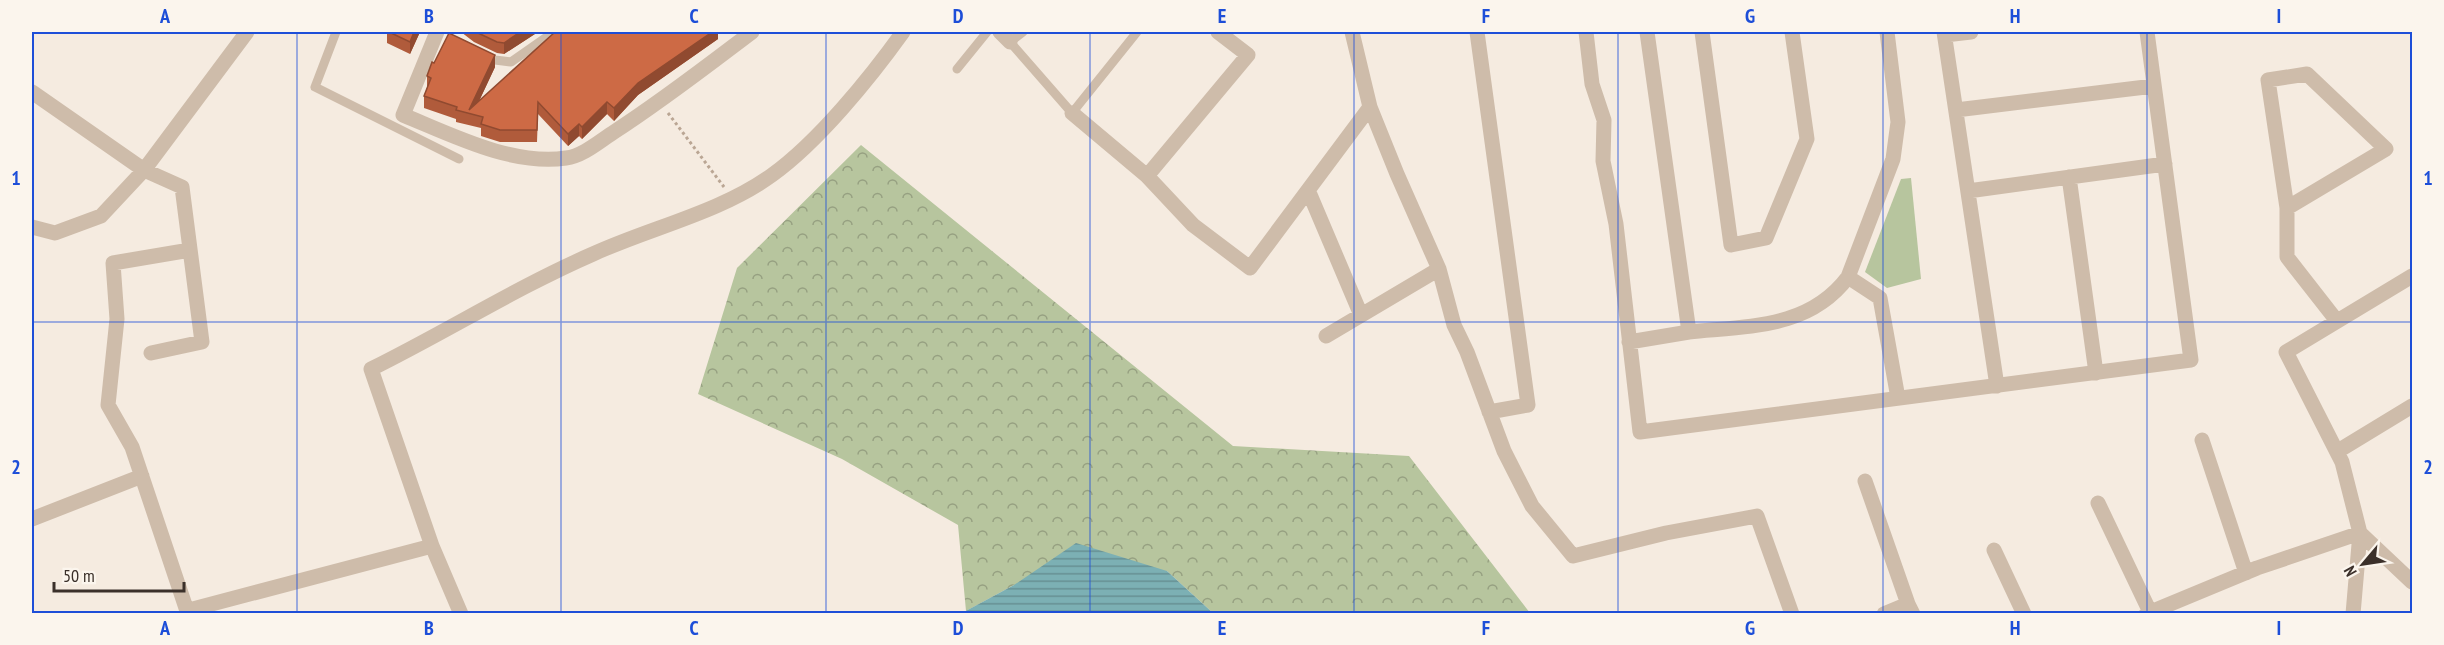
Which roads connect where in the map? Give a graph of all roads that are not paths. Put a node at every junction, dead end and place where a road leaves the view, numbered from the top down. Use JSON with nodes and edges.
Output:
{"nodes":[{"id":1,"x":247,"y":32,"type":"edge"},
{"id":2,"x":336,"y":32,"type":"edge"},
{"id":3,"x":554,"y":32,"type":"edge"},
{"id":4,"x":752,"y":32,"type":"edge"},
{"id":5,"x":903,"y":32,"type":"edge"},
{"id":6,"x":987,"y":32,"type":"edge"},
{"id":7,"x":1023,"y":32,"type":"edge"},
{"id":8,"x":1137,"y":32,"type":"edge"},
{"id":9,"x":1218,"y":32,"type":"edge"},
{"id":10,"x":1352,"y":32,"type":"edge"},
{"id":11,"x":1477,"y":32,"type":"edge"},
{"id":12,"x":1586,"y":32,"type":"edge"},
{"id":13,"x":1647,"y":32,"type":"edge"},
{"id":14,"x":1702,"y":32,"type":"edge"},
{"id":15,"x":1792,"y":32,"type":"edge"},
{"id":16,"x":1887,"y":32,"type":"edge"},
{"id":17,"x":1971,"y":32,"type":"edge"},
{"id":18,"x":2147,"y":32,"type":"edge"},
{"id":19,"x":441,"y":33,"type":"edge"},
{"id":20,"x":1945,"y":33,"type":"edge"},
{"id":21,"x":1005,"y":37,"type":"edge"},
{"id":22,"x":476,"y":51,"type":"edge"},
{"id":23,"x":957,"y":69,"type":"dead end"},
{"id":24,"x":2154,"y":86,"type":"junction"},
{"id":25,"x":32,"y":92,"type":"edge"},
{"id":26,"x":1370,"y":107,"type":"junction"},
{"id":27,"x":1956,"y":110,"type":"junction"},
{"id":28,"x":1072,"y":112,"type":"junction"},
{"id":29,"x":459,"y":159,"type":"dead end"},
{"id":30,"x":2164,"y":164,"type":"junction"},
{"id":31,"x":144,"y":170,"type":"junction"},
{"id":32,"x":1147,"y":176,"type":"junction"},
{"id":33,"x":2069,"y":177,"type":"junction"},
{"id":34,"x":1308,"y":190,"type":"junction"},
{"id":35,"x":1968,"y":191,"type":"junction"},
{"id":36,"x":2287,"y":208,"type":"junction"},
{"id":37,"x":32,"y":227,"type":"edge"},
{"id":38,"x":190,"y":250,"type":"junction"},
{"id":39,"x":1439,"y":269,"type":"junction"},
{"id":40,"x":2412,"y":276,"type":"edge"},
{"id":41,"x":1848,"y":277,"type":"junction"},
{"id":42,"x":1361,"y":315,"type":"junction"},
{"id":43,"x":2337,"y":321,"type":"junction"},
{"id":44,"x":1689,"y":332,"type":"junction"},
{"id":45,"x":1326,"y":336,"type":"dead end"},
{"id":46,"x":1629,"y":342,"type":"junction"},
{"id":47,"x":151,"y":352,"type":"dead end"},
{"id":48,"x":2096,"y":373,"type":"junction"},
{"id":49,"x":1997,"y":386,"type":"junction"},
{"id":50,"x":1898,"y":398,"type":"junction"},
{"id":51,"x":2412,"y":406,"type":"edge"},
{"id":52,"x":1489,"y":412,"type":"junction"},
{"id":53,"x":2202,"y":440,"type":"dead end"},
{"id":54,"x":2338,"y":452,"type":"junction"},
{"id":55,"x":142,"y":476,"type":"junction"},
{"id":56,"x":1865,"y":481,"type":"dead end"},
{"id":57,"x":2098,"y":503,"type":"dead end"},
{"id":58,"x":32,"y":519,"type":"edge"},
{"id":59,"x":2360,"y":533,"type":"junction"},
{"id":60,"x":432,"y":546,"type":"junction"},
{"id":61,"x":1994,"y":550,"type":"dead end"},
{"id":62,"x":2246,"y":573,"type":"junction"},
{"id":63,"x":2412,"y":582,"type":"edge"},
{"id":64,"x":1910,"y":609,"type":"edge"},
{"id":65,"x":188,"y":612,"type":"edge"},
{"id":66,"x":2350,"y":612,"type":"edge"},
{"id":67,"x":2148,"y":613,"type":"edge"},
{"id":68,"x":461,"y":614,"type":"edge"},
{"id":69,"x":1792,"y":614,"type":"edge"},
{"id":70,"x":1884,"y":614,"type":"edge"},
{"id":71,"x":2024,"y":614,"type":"edge"}],
"edges":[{"from":1,"to":31,"type":"street"},
{"from":2,"to":29,"type":"lane"},
{"from":3,"to":22,"type":"lane"},
{"from":4,"to":19,"type":"street"},
{"from":5,"to":60,"type":"street"},
{"from":6,"to":23,"type":"lane"},
{"from":7,"to":21,"type":"lane"},
{"from":8,"to":28,"type":"lane"},
{"from":9,"to":32,"type":"street"},
{"from":10,"to":26,"type":"street"},
{"from":11,"to":52,"type":"street"},
{"from":12,"to":46,"type":"street"},
{"from":13,"to":44,"type":"street"},
{"from":14,"to":15,"type":"street"},
{"from":16,"to":41,"type":"street"},
{"from":17,"to":20,"type":"street"},
{"from":18,"to":24,"type":"street"},
{"from":20,"to":27,"type":"street"},
{"from":21,"to":28,"type":"lane"},
{"from":24,"to":27,"type":"street"},
{"from":24,"to":30,"type":"street"},
{"from":25,"to":31,"type":"street"},
{"from":26,"to":34,"type":"street"},
{"from":26,"to":39,"type":"street"},
{"from":27,"to":35,"type":"street"},
{"from":28,"to":32,"type":"street"},
{"from":30,"to":33,"type":"street"},
{"from":30,"to":48,"type":"street"},
{"from":31,"to":37,"type":"street"},
{"from":31,"to":38,"type":"street"},
{"from":32,"to":34,"type":"street"},
{"from":33,"to":35,"type":"street"},
{"from":33,"to":48,"type":"street"},
{"from":34,"to":42,"type":"street"},
{"from":35,"to":49,"type":"street"},
{"from":36,"to":36,"type":"street"},
{"from":36,"to":43,"type":"street"},
{"from":38,"to":47,"type":"street"},
{"from":38,"to":55,"type":"street"},
{"from":39,"to":42,"type":"street"},
{"from":39,"to":52,"type":"street"},
{"from":40,"to":43,"type":"street"},
{"from":41,"to":44,"type":"street"},
{"from":41,"to":50,"type":"street"},
{"from":42,"to":45,"type":"street"},
{"from":43,"to":54,"type":"street"},
{"from":44,"to":46,"type":"street"},
{"from":46,"to":50,"type":"street"},
{"from":48,"to":49,"type":"street"},
{"from":49,"to":50,"type":"street"},
{"from":51,"to":54,"type":"street"},
{"from":52,"to":69,"type":"street"},
{"from":53,"to":62,"type":"street"},
{"from":54,"to":59,"type":"street"},
{"from":55,"to":58,"type":"street"},
{"from":55,"to":65,"type":"street"},
{"from":56,"to":64,"type":"street"},
{"from":57,"to":67,"type":"street"},
{"from":59,"to":62,"type":"street"},
{"from":59,"to":63,"type":"street"},
{"from":59,"to":66,"type":"street"},
{"from":60,"to":65,"type":"street"},
{"from":60,"to":68,"type":"street"},
{"from":61,"to":71,"type":"street"},
{"from":62,"to":67,"type":"street"},
{"from":64,"to":70,"type":"street"}]}
